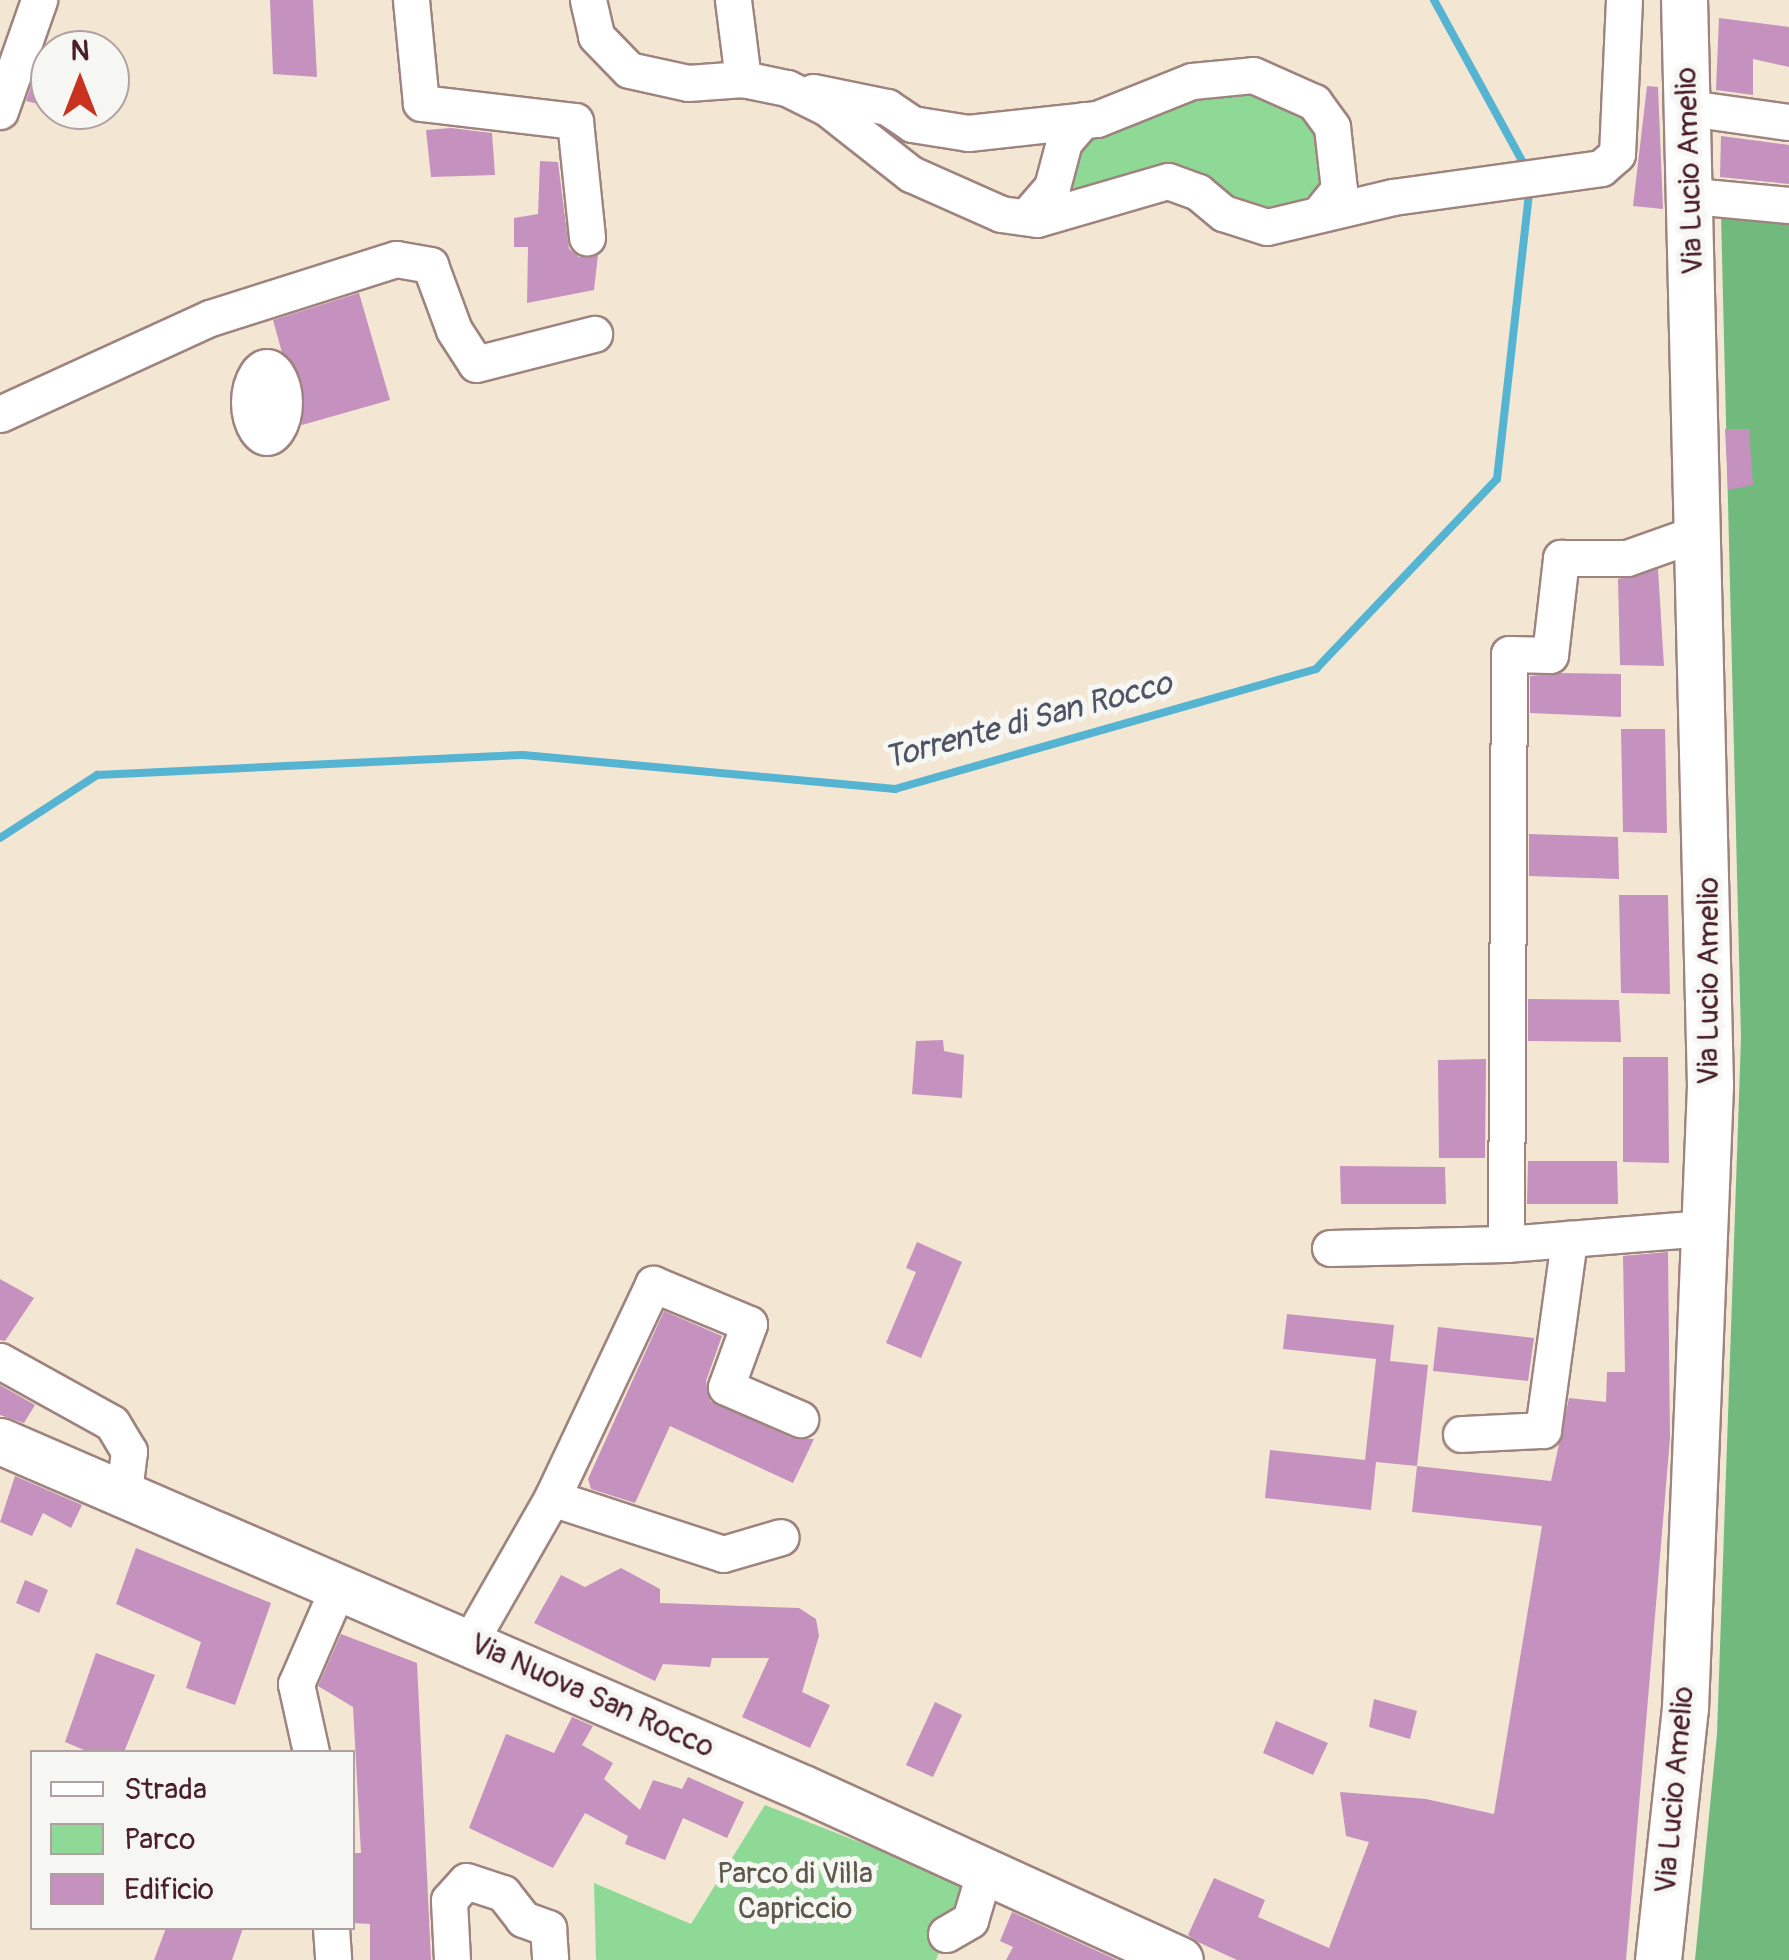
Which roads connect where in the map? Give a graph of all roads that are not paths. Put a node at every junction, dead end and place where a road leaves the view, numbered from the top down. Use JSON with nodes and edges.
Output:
{"nodes":[{"id":1,"x":39,"y":0,"type":"edge"},
{"id":2,"x":411,"y":0,"type":"edge"},
{"id":3,"x":588,"y":0,"type":"edge"},
{"id":4,"x":733,"y":0,"type":"edge"},
{"id":5,"x":1624,"y":0,"type":"edge"},
{"id":6,"x":1684,"y":0,"type":"edge"},
{"id":7,"x":744,"y":79,"type":"junction"},
{"id":8,"x":787,"y":88,"type":"junction"},
{"id":9,"x":1689,"y":108,"type":"junction"},
{"id":10,"x":0,"y":111,"type":"edge"},
{"id":11,"x":1083,"y":120,"type":"junction"},
{"id":12,"x":1789,"y":122,"type":"edge"},
{"id":13,"x":1335,"y":148,"type":"junction"},
{"id":14,"x":1693,"y":196,"type":"junction"},
{"id":15,"x":1394,"y":197,"type":"junction"},
{"id":16,"x":1789,"y":205,"type":"edge"},
{"id":17,"x":1319,"y":214,"type":"junction"},
{"id":18,"x":1026,"y":217,"type":"junction"},
{"id":19,"x":587,"y":237,"type":"dead end"},
{"id":20,"x":594,"y":334,"type":"dead end"},
{"id":21,"x":0,"y":414,"type":"edge"},
{"id":22,"x":1700,"y":532,"type":"junction"},
{"id":23,"x":1704,"y":1228,"type":"junction"},
{"id":24,"x":1569,"y":1239,"type":"junction"},
{"id":25,"x":1506,"y":1244,"type":"junction"},
{"id":26,"x":1330,"y":1248,"type":"dead end"},
{"id":27,"x":0,"y":1361,"type":"edge"},
{"id":28,"x":800,"y":1419,"type":"dead end"},
{"id":29,"x":1461,"y":1434,"type":"dead end"},
{"id":30,"x":0,"y":1441,"type":"edge"},
{"id":31,"x":124,"y":1490,"type":"junction"},
{"id":32,"x":552,"y":1498,"type":"junction"},
{"id":33,"x":781,"y":1537,"type":"dead end"},
{"id":34,"x":339,"y":1585,"type":"junction"},
{"id":35,"x":468,"y":1642,"type":"junction"},
{"id":36,"x":311,"y":1750,"type":"edge"},
{"id":37,"x":985,"y":1870,"type":"junction"},
{"id":38,"x":330,"y":1930,"type":"edge"},
{"id":39,"x":946,"y":1934,"type":"dead end"},
{"id":40,"x":333,"y":1960,"type":"edge"},
{"id":41,"x":452,"y":1960,"type":"edge"},
{"id":42,"x":550,"y":1960,"type":"edge"},
{"id":43,"x":1180,"y":1960,"type":"edge"},
{"id":44,"x":1658,"y":1960,"type":"edge"}],
"edges":[{"from":1,"to":10,"type":"street"},
{"from":2,"to":19,"type":"street"},
{"from":3,"to":7,"type":"street"},
{"from":4,"to":7,"type":"street"},
{"from":5,"to":15,"type":"street"},
{"from":6,"to":9,"type":"main road","name":"Via Lucio Amelio"},
{"from":7,"to":8,"type":"street"},
{"from":8,"to":11,"type":"street"},
{"from":8,"to":18,"type":"street"},
{"from":9,"to":12,"type":"street"},
{"from":9,"to":14,"type":"main road","name":"Via Lucio Amelio"},
{"from":11,"to":13,"type":"street"},
{"from":11,"to":18,"type":"street"},
{"from":13,"to":15,"type":"street"},
{"from":13,"to":17,"type":"street"},
{"from":14,"to":16,"type":"street"},
{"from":14,"to":22,"type":"main road","name":"Via Lucio Amelio"},
{"from":15,"to":17,"type":"street"},
{"from":17,"to":18,"type":"street"},
{"from":20,"to":21,"type":"street"},
{"from":22,"to":23,"type":"main road","name":"Via Lucio Amelio"},
{"from":22,"to":25,"type":"street"},
{"from":23,"to":24,"type":"street"},
{"from":23,"to":44,"type":"main road","name":"Via Lucio Amelio"},
{"from":24,"to":25,"type":"street"},
{"from":24,"to":29,"type":"street"},
{"from":25,"to":26,"type":"street"},
{"from":27,"to":31,"type":"street"},
{"from":28,"to":32,"type":"street"},
{"from":30,"to":31,"type":"main road","name":"Via Nuova San Rocco"},
{"from":31,"to":34,"type":"main road","name":"Via Nuova San Rocco"},
{"from":32,"to":33,"type":"street"},
{"from":32,"to":35,"type":"street"},
{"from":34,"to":35,"type":"main road","name":"Via Nuova San Rocco"},
{"from":34,"to":36,"type":"street"},
{"from":35,"to":37,"type":"main road","name":"Via Nuova San Rocco"},
{"from":37,"to":39,"type":"street"},
{"from":37,"to":43,"type":"main road","name":"Via Nuova San Rocco"},
{"from":38,"to":40,"type":"street"},
{"from":41,"to":42,"type":"street"}]}
